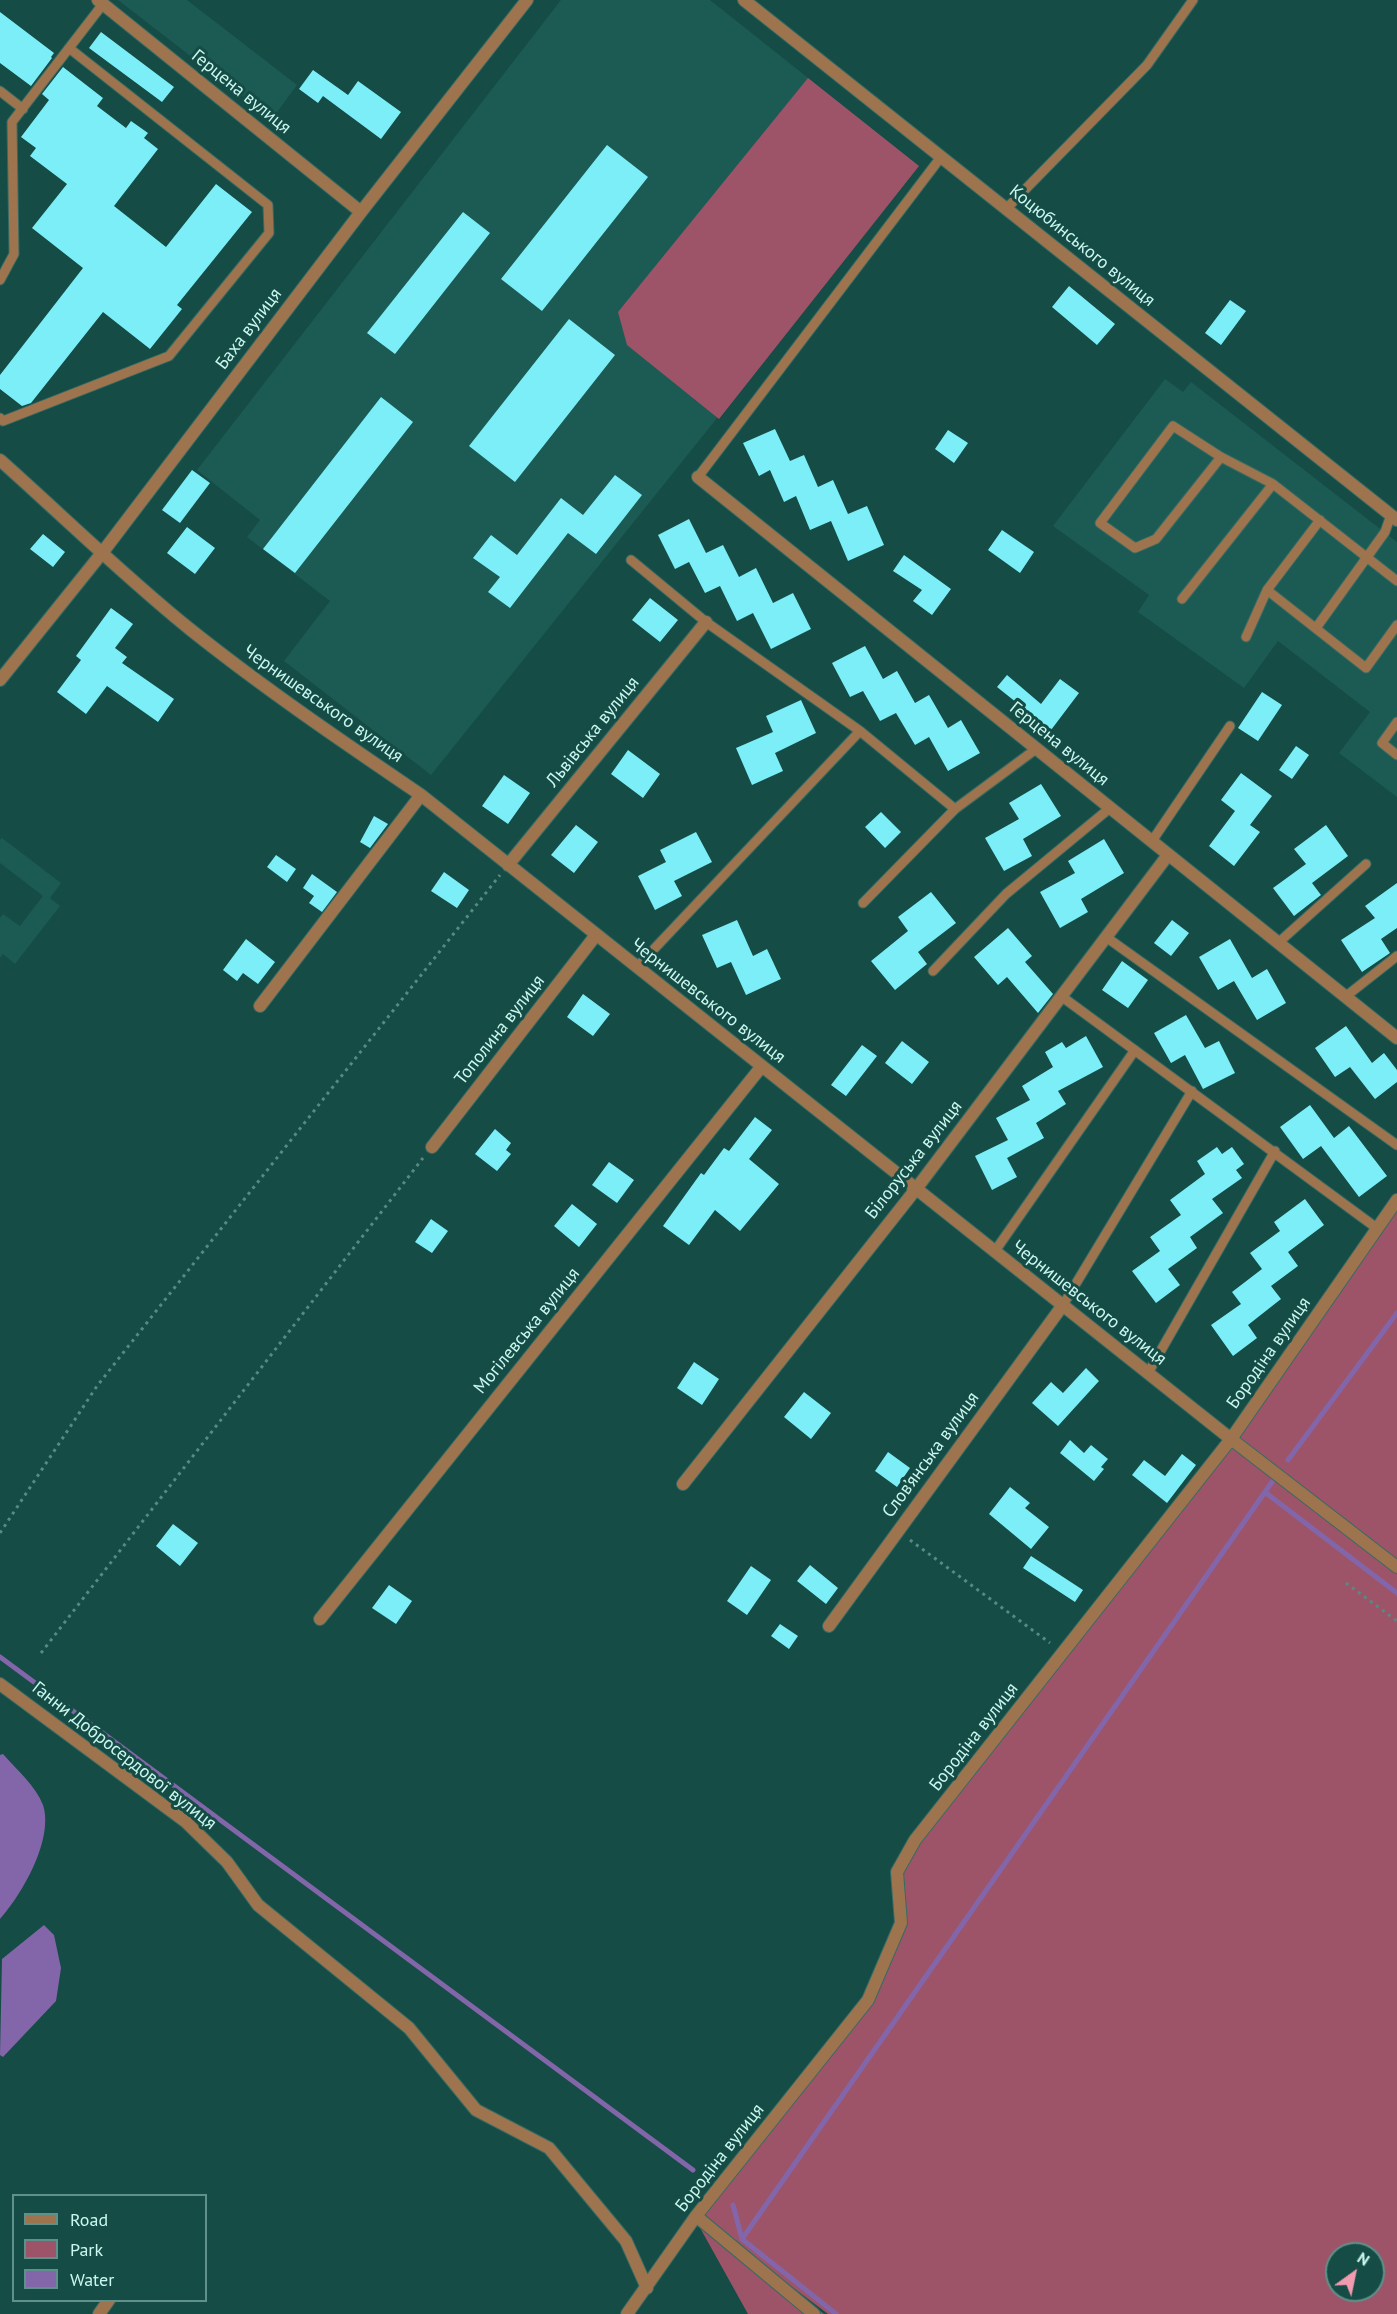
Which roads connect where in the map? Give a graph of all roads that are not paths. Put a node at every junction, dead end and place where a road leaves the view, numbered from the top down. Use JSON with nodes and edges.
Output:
{"nodes":[{"id":1,"x":527,"y":0,"type":"edge"},
{"id":2,"x":744,"y":0,"type":"edge"},
{"id":3,"x":1193,"y":0,"type":"edge"},
{"id":4,"x":100,"y":2,"type":"edge"},
{"id":5,"x":69,"y":48,"type":"junction"},
{"id":6,"x":0,"y":91,"type":"edge"},
{"id":7,"x":23,"y":109,"type":"junction"},
{"id":8,"x":941,"y":157,"type":"junction"},
{"id":9,"x":1006,"y":209,"type":"junction"},
{"id":10,"x":361,"y":212,"type":"junction"},
{"id":11,"x":0,"y":280,"type":"edge"},
{"id":12,"x":0,"y":418,"type":"edge"},
{"id":13,"x":1221,"y":457,"type":"junction"},
{"id":14,"x":0,"y":461,"type":"edge"},
{"id":15,"x":698,"y":477,"type":"joint"},
{"id":16,"x":1274,"y":484,"type":"junction"},
{"id":17,"x":1394,"y":518,"type":"edge"},
{"id":18,"x":1320,"y":520,"type":"junction"},
{"id":19,"x":102,"y":553,"type":"junction"},
{"id":20,"x":1367,"y":558,"type":"junction"},
{"id":21,"x":632,"y":560,"type":"dead end"},
{"id":22,"x":1397,"y":581,"type":"edge"},
{"id":23,"x":1267,"y":590,"type":"junction"},
{"id":24,"x":1182,"y":599,"type":"dead end"},
{"id":25,"x":706,"y":622,"type":"junction"},
{"id":26,"x":1397,"y":625,"type":"edge"},
{"id":27,"x":1316,"y":628,"type":"junction"},
{"id":28,"x":1246,"y":637,"type":"dead end"},
{"id":29,"x":0,"y":680,"type":"edge"},
{"id":30,"x":1397,"y":722,"type":"edge"},
{"id":31,"x":1230,"y":726,"type":"dead end"},
{"id":32,"x":860,"y":731,"type":"junction"},
{"id":33,"x":1036,"y":749,"type":"junction"},
{"id":34,"x":1397,"y":755,"type":"edge"},
{"id":35,"x":421,"y":795,"type":"junction"},
{"id":36,"x":1110,"y":808,"type":"junction"},
{"id":37,"x":955,"y":809,"type":"junction"},
{"id":38,"x":1152,"y":841,"type":"junction"},
{"id":39,"x":1168,"y":855,"type":"junction"},
{"id":40,"x":1366,"y":864,"type":"dead end"},
{"id":41,"x":508,"y":865,"type":"junction"},
{"id":42,"x":863,"y":903,"type":"dead end"},
{"id":43,"x":596,"y":935,"type":"junction"},
{"id":44,"x":1106,"y":937,"type":"junction"},
{"id":45,"x":1278,"y":943,"type":"junction"},
{"id":46,"x":1397,"y":956,"type":"edge"},
{"id":47,"x":637,"y":967,"type":"junction"},
{"id":48,"x":933,"y":971,"type":"dead end"},
{"id":49,"x":1061,"y":996,"type":"junction"},
{"id":50,"x":1345,"y":997,"type":"junction"},
{"id":51,"x":260,"y":1006,"type":"dead end"},
{"id":52,"x":1397,"y":1038,"type":"edge"},
{"id":53,"x":1135,"y":1050,"type":"junction"},
{"id":54,"x":762,"y":1066,"type":"junction"},
{"id":55,"x":1192,"y":1091,"type":"junction"},
{"id":56,"x":1397,"y":1145,"type":"edge"},
{"id":57,"x":432,"y":1147,"type":"road end"},
{"id":58,"x":1275,"y":1151,"type":"junction"},
{"id":59,"x":916,"y":1189,"type":"junction"},
{"id":60,"x":1397,"y":1200,"type":"edge"},
{"id":61,"x":1378,"y":1229,"type":"junction"},
{"id":62,"x":995,"y":1251,"type":"junction"},
{"id":63,"x":1063,"y":1305,"type":"junction"},
{"id":64,"x":1148,"y":1373,"type":"junction"},
{"id":65,"x":1231,"y":1439,"type":"junction"},
{"id":66,"x":683,"y":1484,"type":"dead end"},
{"id":67,"x":1397,"y":1568,"type":"edge"},
{"id":68,"x":320,"y":1619,"type":"dead end"},
{"id":69,"x":829,"y":1626,"type":"dead end"},
{"id":70,"x":0,"y":1684,"type":"edge"},
{"id":71,"x":696,"y":2217,"type":"junction"},
{"id":72,"x":647,"y":2288,"type":"junction"},
{"id":73,"x":108,"y":2302,"type":"edge"},
{"id":74,"x":99,"y":2314,"type":"edge"},
{"id":75,"x":627,"y":2314,"type":"edge"},
{"id":76,"x":814,"y":2314,"type":"edge"}],
"edges":[{"from":1,"to":10,"type":"street","name":"Баха вулиця"},
{"from":2,"to":8,"type":"street","name":"Коцюбинського вулиця"},
{"from":3,"to":9,"type":"lane"},
{"from":4,"to":5,"type":"lane"},
{"from":4,"to":10,"type":"street","name":"Герцена вулиця"},
{"from":5,"to":7,"type":"lane"},
{"from":5,"to":12,"type":"lane"},
{"from":6,"to":7,"type":"lane"},
{"from":7,"to":11,"type":"lane"},
{"from":8,"to":9,"type":"street","name":"Коцюбинського вулиця"},
{"from":8,"to":15,"type":"lane"},
{"from":9,"to":17,"type":"street","name":"Коцюбинського вулиця"},
{"from":10,"to":19,"type":"street","name":"Баха вулиця"},
{"from":13,"to":13,"type":"lane"},
{"from":13,"to":16,"type":"lane"},
{"from":14,"to":19,"type":"street","name":"Чернишевського вулиця"},
{"from":15,"to":33,"type":"street","name":"Герцена вулиця"},
{"from":16,"to":18,"type":"lane"},
{"from":16,"to":24,"type":"lane"},
{"from":17,"to":20,"type":"lane"},
{"from":18,"to":20,"type":"lane"},
{"from":18,"to":23,"type":"lane"},
{"from":19,"to":29,"type":"street","name":"Баха вулиця"},
{"from":19,"to":35,"type":"street","name":"Чернишевського вулиця"},
{"from":20,"to":22,"type":"lane"},
{"from":20,"to":27,"type":"lane"},
{"from":21,"to":25,"type":"lane"},
{"from":23,"to":27,"type":"lane"},
{"from":23,"to":28,"type":"lane"},
{"from":25,"to":32,"type":"lane"},
{"from":25,"to":41,"type":"street","name":"Львівська вулиця"},
{"from":26,"to":27,"type":"lane"},
{"from":30,"to":34,"type":"lane"},
{"from":31,"to":38,"type":"lane"},
{"from":32,"to":37,"type":"lane"},
{"from":32,"to":47,"type":"lane"},
{"from":33,"to":36,"type":"street","name":"Герцена вулиця"},
{"from":33,"to":37,"type":"lane"},
{"from":35,"to":41,"type":"street","name":"Чернишевського вулиця"},
{"from":35,"to":51,"type":"street"},
{"from":36,"to":38,"type":"street","name":"Герцена вулиця"},
{"from":36,"to":48,"type":"lane"},
{"from":37,"to":42,"type":"lane"},
{"from":38,"to":39,"type":"street","name":"Герцена вулиця"},
{"from":39,"to":44,"type":"street","name":"Білоруська вулиця"},
{"from":39,"to":45,"type":"street","name":"Герцена вулиця"},
{"from":40,"to":45,"type":"lane"},
{"from":41,"to":43,"type":"street","name":"Чернишевського вулиця"},
{"from":43,"to":47,"type":"street","name":"Чернишевського вулиця"},
{"from":43,"to":57,"type":"street","name":"Тополина вулиця"},
{"from":44,"to":49,"type":"street","name":"Білоруська вулиця"},
{"from":44,"to":56,"type":"lane"},
{"from":45,"to":50,"type":"street","name":"Герцена вулиця"},
{"from":46,"to":50,"type":"lane"},
{"from":47,"to":54,"type":"street","name":"Чернишевського вулиця"},
{"from":49,"to":53,"type":"lane"},
{"from":49,"to":59,"type":"street","name":"Білоруська вулиця"},
{"from":50,"to":52,"type":"street","name":"Герцена вулиця"},
{"from":53,"to":55,"type":"lane"},
{"from":53,"to":62,"type":"lane"},
{"from":54,"to":59,"type":"street","name":"Чернишевського вулиця"},
{"from":54,"to":68,"type":"street","name":"Могілевська вулиця"},
{"from":55,"to":58,"type":"lane"},
{"from":55,"to":63,"type":"lane"},
{"from":58,"to":61,"type":"lane"},
{"from":58,"to":64,"type":"lane"},
{"from":59,"to":62,"type":"street","name":"Чернишевського вулиця"},
{"from":59,"to":66,"type":"street","name":"Білоруська вулиця"},
{"from":60,"to":61,"type":"street","name":"Бородіна вулиця"},
{"from":61,"to":65,"type":"street","name":"Бородіна вулиця"},
{"from":62,"to":63,"type":"street","name":"Чернишевського вулиця"},
{"from":63,"to":64,"type":"street","name":"Чернишевського вулиця"},
{"from":63,"to":69,"type":"street","name":"Слов’янська вулиця"},
{"from":64,"to":65,"type":"street","name":"Чернишевського вулиця"},
{"from":65,"to":67,"type":"street","name":"Чернишевського вулиця"},
{"from":65,"to":71,"type":"street","name":"Бородіна вулиця"},
{"from":70,"to":72,"type":"street","name":"Ганни Добросердової вулиця"},
{"from":71,"to":72,"type":"street","name":"Бородіна вулиця"},
{"from":71,"to":76,"type":"street"},
{"from":72,"to":75,"type":"street","name":"Бородіна вулиця"},
{"from":73,"to":74,"type":"street"}]}
